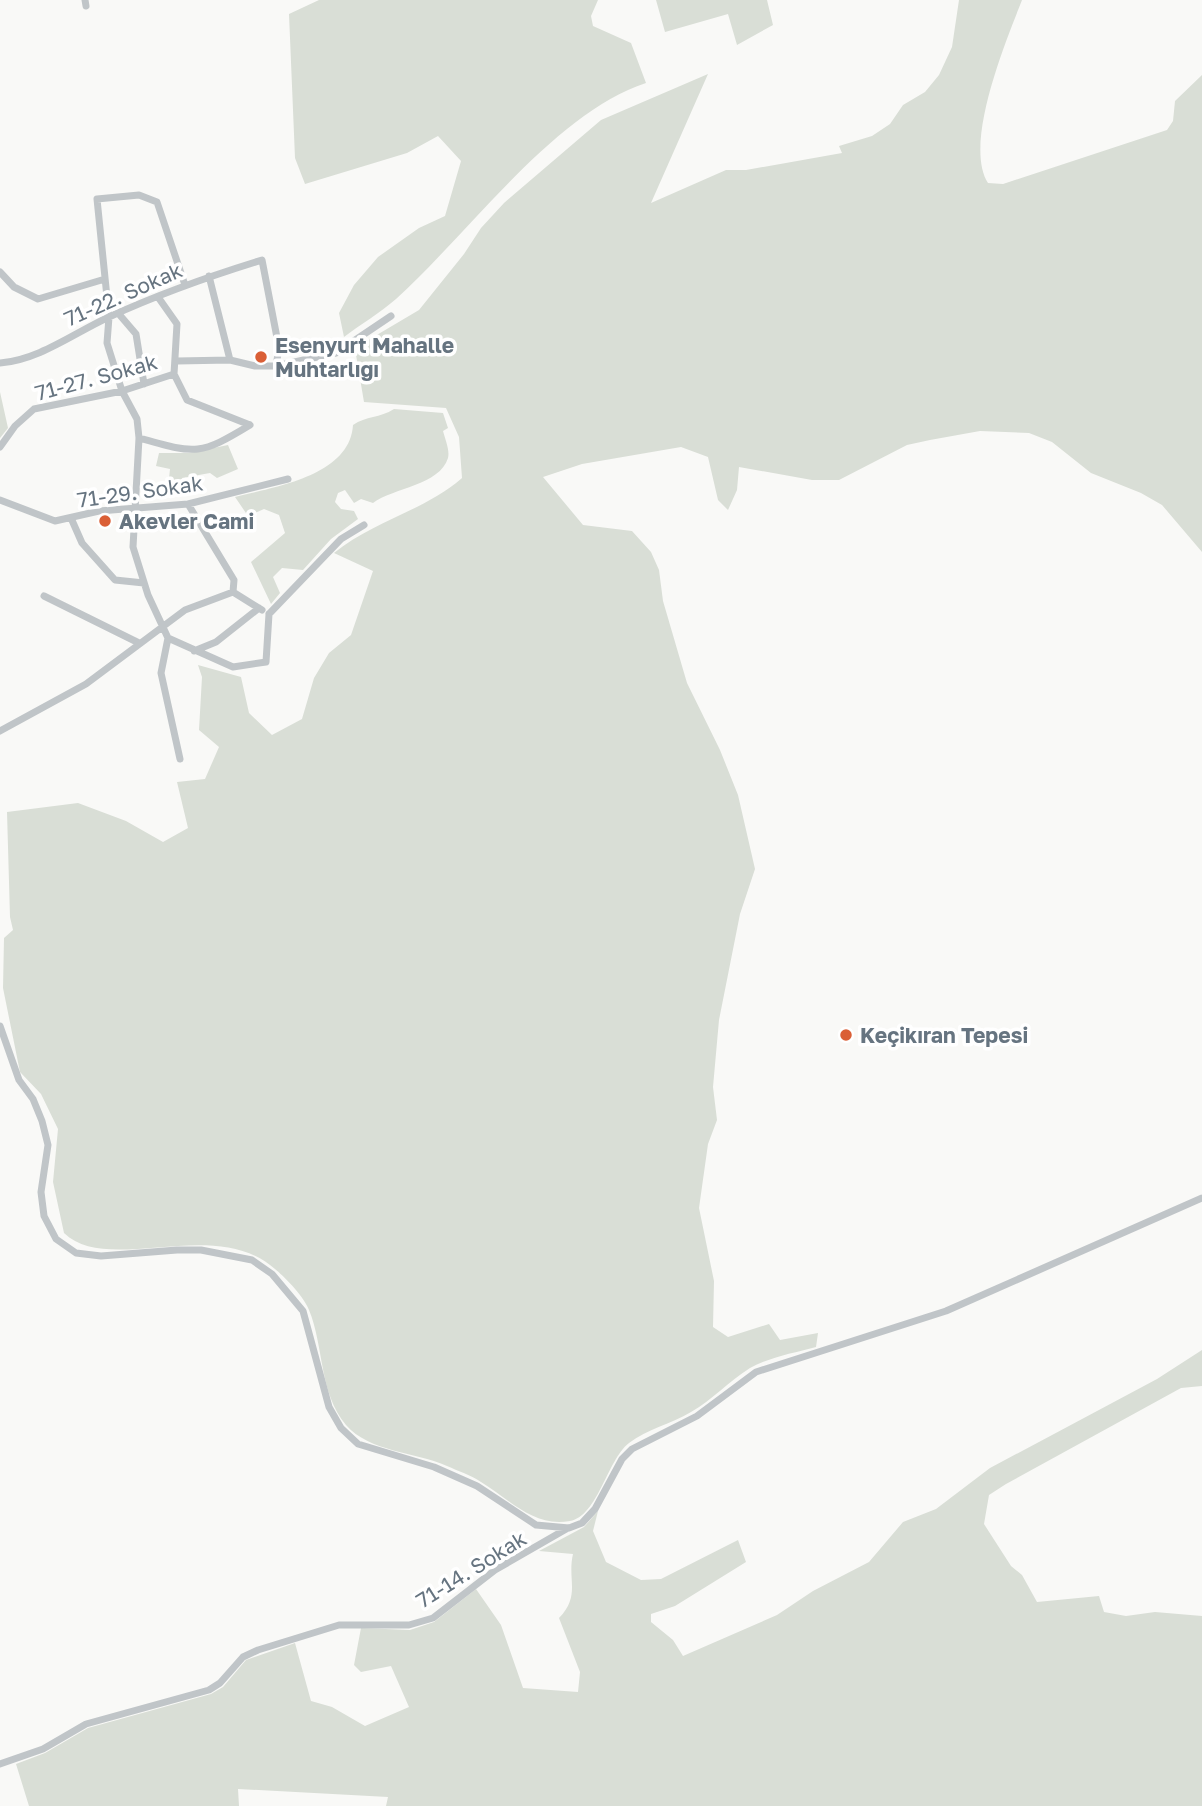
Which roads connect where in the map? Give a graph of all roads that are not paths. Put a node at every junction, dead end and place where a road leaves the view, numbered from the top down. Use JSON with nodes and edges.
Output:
{"nodes":[{"id":1,"x":0,"y":272,"type":"edge"},
{"id":2,"x":209,"y":276,"type":"junction"},
{"id":3,"x":105,"y":279,"type":"junction"},
{"id":4,"x":185,"y":285,"type":"junction"},
{"id":5,"x":158,"y":297,"type":"junction"},
{"id":6,"x":118,"y":313,"type":"junction"},
{"id":7,"x":391,"y":316,"type":"dead end"},
{"id":8,"x":109,"y":317,"type":"junction"},
{"id":9,"x":230,"y":360,"type":"junction"},
{"id":10,"x":177,"y":361,"type":"junction"},
{"id":11,"x":0,"y":363,"type":"edge"},
{"id":12,"x":276,"y":366,"type":"junction"},
{"id":13,"x":174,"y":374,"type":"junction"},
{"id":14,"x":144,"y":384,"type":"junction"},
{"id":15,"x":122,"y":391,"type":"junction"},
{"id":16,"x":139,"y":438,"type":"junction"},
{"id":17,"x":0,"y":447,"type":"edge"},
{"id":18,"x":288,"y":479,"type":"dead end"},
{"id":19,"x":0,"y":500,"type":"edge"},
{"id":20,"x":188,"y":504,"type":"junction"},
{"id":21,"x":133,"y":508,"type":"junction"},
{"id":22,"x":71,"y":518,"type":"junction"},
{"id":23,"x":364,"y":525,"type":"dead end"},
{"id":24,"x":144,"y":583,"type":"junction"},
{"id":25,"x":233,"y":592,"type":"junction"},
{"id":26,"x":44,"y":596,"type":"dead end"},
{"id":27,"x":259,"y":608,"type":"junction"},
{"id":28,"x":270,"y":614,"type":"junction"},
{"id":29,"x":161,"y":626,"type":"junction"},
{"id":30,"x":168,"y":638,"type":"junction"},
{"id":31,"x":139,"y":643,"type":"junction"},
{"id":32,"x":194,"y":651,"type":"junction"},
{"id":33,"x":0,"y":731,"type":"edge"},
{"id":34,"x":180,"y":760,"type":"dead end"},
{"id":35,"x":0,"y":1026,"type":"edge"},
{"id":36,"x":1202,"y":1198,"type":"edge"},
{"id":37,"x":569,"y":1528,"type":"junction"},
{"id":38,"x":0,"y":1764,"type":"edge"}],
"edges":[{"from":1,"to":3,"type":"street"},
{"from":2,"to":4,"type":"street","name":"71-22. Sokak"},
{"from":2,"to":9,"type":"street"},
{"from":2,"to":12,"type":"street","name":"71-22. Sokak"},
{"from":3,"to":4,"type":"street"},
{"from":3,"to":8,"type":"street"},
{"from":4,"to":5,"type":"street","name":"71-22. Sokak"},
{"from":5,"to":6,"type":"street","name":"71-22. Sokak"},
{"from":5,"to":10,"type":"street"},
{"from":6,"to":8,"type":"street","name":"71-22. Sokak"},
{"from":6,"to":14,"type":"street"},
{"from":7,"to":12,"type":"street","name":"71-27. Sokak"},
{"from":8,"to":11,"type":"street","name":"71-22. Sokak"},
{"from":8,"to":15,"type":"street"},
{"from":9,"to":10,"type":"street","name":"71-27. Sokak"},
{"from":9,"to":12,"type":"street","name":"71-27. Sokak"},
{"from":10,"to":13,"type":"street"},
{"from":13,"to":14,"type":"street","name":"71-27. Sokak"},
{"from":13,"to":16,"type":"street"},
{"from":14,"to":15,"type":"street","name":"71-27. Sokak"},
{"from":15,"to":16,"type":"street"},
{"from":15,"to":17,"type":"street","name":"71-27. Sokak"},
{"from":16,"to":21,"type":"street"},
{"from":18,"to":20,"type":"street","name":"71-29. Sokak"},
{"from":19,"to":22,"type":"street","name":"71-29. Sokak"},
{"from":20,"to":21,"type":"street","name":"71-29. Sokak"},
{"from":20,"to":25,"type":"street"},
{"from":21,"to":22,"type":"street","name":"71-29. Sokak"},
{"from":21,"to":24,"type":"street"},
{"from":22,"to":24,"type":"street"},
{"from":23,"to":28,"type":"street"},
{"from":24,"to":29,"type":"street"},
{"from":25,"to":27,"type":"street"},
{"from":25,"to":29,"type":"street"},
{"from":26,"to":31,"type":"street"},
{"from":27,"to":28,"type":"street"},
{"from":27,"to":32,"type":"street"},
{"from":28,"to":32,"type":"street"},
{"from":29,"to":30,"type":"street"},
{"from":29,"to":31,"type":"street"},
{"from":30,"to":32,"type":"street"},
{"from":30,"to":34,"type":"street"},
{"from":31,"to":33,"type":"street"},
{"from":35,"to":37,"type":"street"},
{"from":36,"to":37,"type":"street","name":"71-14. Sokak"},
{"from":37,"to":38,"type":"street","name":"71-14. Sokak"}]}
